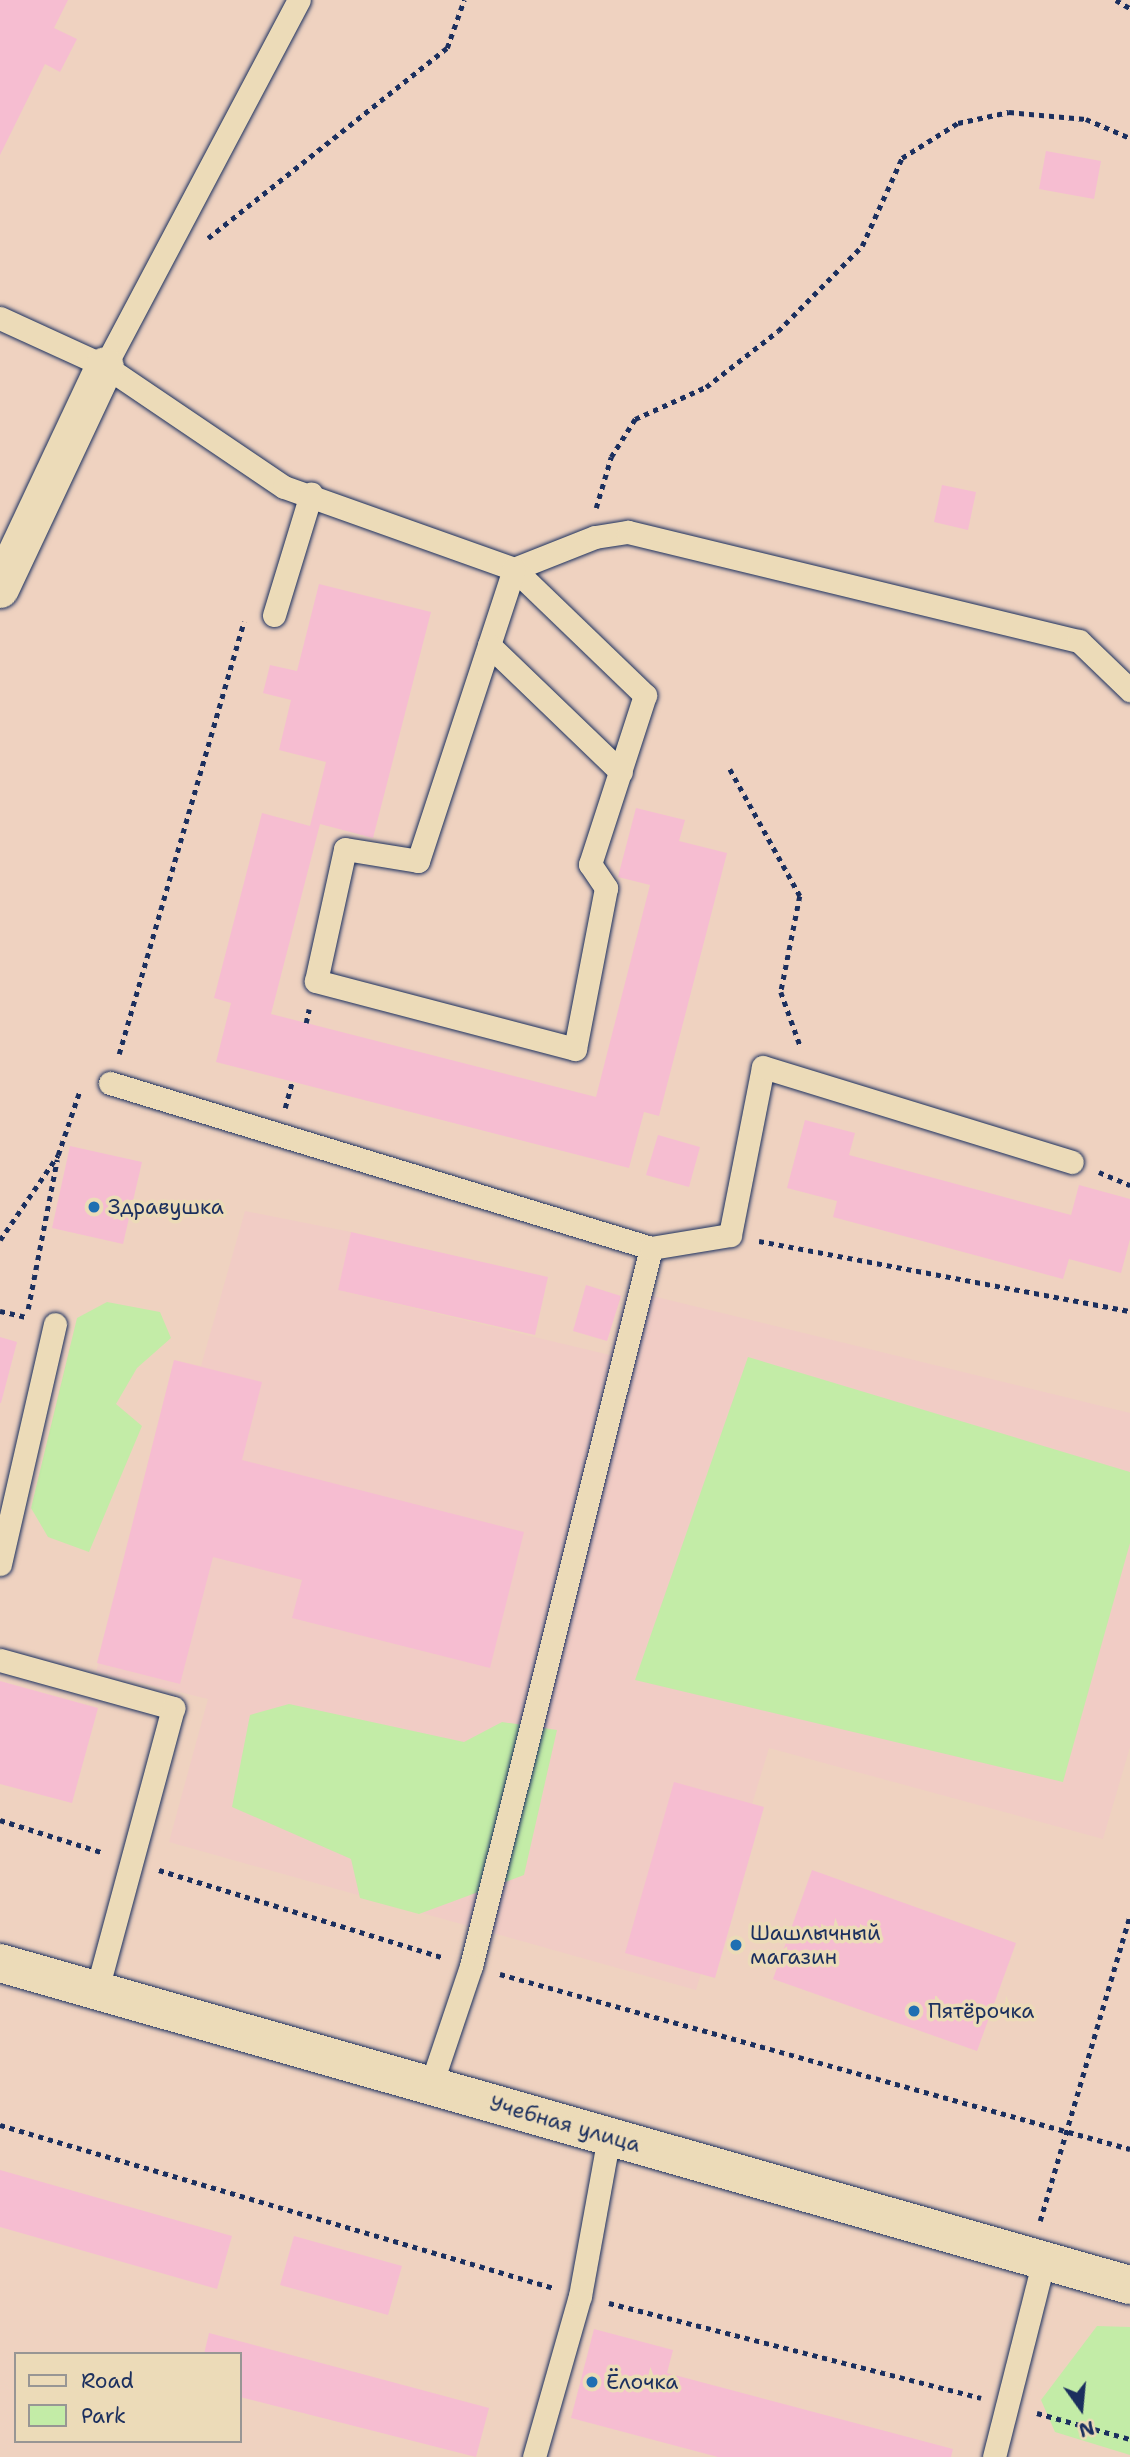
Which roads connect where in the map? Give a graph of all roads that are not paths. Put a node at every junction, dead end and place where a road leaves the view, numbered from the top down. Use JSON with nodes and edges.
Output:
{"nodes":[{"id":1,"x":299,"y":0,"type":"edge"},
{"id":2,"x":0,"y":318,"type":"edge"},
{"id":3,"x":105,"y":366,"type":"junction"},
{"id":4,"x":311,"y":494,"type":"junction"},
{"id":5,"x":514,"y":569,"type":"junction"},
{"id":6,"x":0,"y":589,"type":"edge"},
{"id":7,"x":274,"y":615,"type":"dead end"},
{"id":8,"x":489,"y":645,"type":"junction"},
{"id":9,"x":1130,"y":691,"type":"edge"},
{"id":10,"x":621,"y":772,"type":"junction"},
{"id":11,"x":110,"y":1083,"type":"road end"},
{"id":12,"x":1072,"y":1162,"type":"dead end"},
{"id":13,"x":651,"y":1248,"type":"junction"},
{"id":14,"x":55,"y":1324,"type":"dead end"},
{"id":15,"x":0,"y":1563,"type":"edge"},
{"id":16,"x":0,"y":1660,"type":"edge"},
{"id":17,"x":0,"y":1963,"type":"edge"},
{"id":18,"x":97,"y":1990,"type":"junction"},
{"id":19,"x":431,"y":2085,"type":"junction"},
{"id":20,"x":609,"y":2136,"type":"junction"},
{"id":21,"x":1037,"y":2259,"type":"junction"},
{"id":22,"x":1130,"y":2285,"type":"edge"},
{"id":23,"x":534,"y":2457,"type":"edge"},
{"id":24,"x":994,"y":2457,"type":"edge"}],
"edges":[{"from":1,"to":3,"type":"lane"},
{"from":2,"to":3,"type":"lane"},
{"from":3,"to":4,"type":"lane"},
{"from":3,"to":6,"type":"street"},
{"from":4,"to":5,"type":"lane"},
{"from":4,"to":7,"type":"lane"},
{"from":5,"to":8,"type":"lane"},
{"from":5,"to":9,"type":"lane"},
{"from":5,"to":10,"type":"lane"},
{"from":8,"to":10,"type":"lane"},
{"from":8,"to":10,"type":"lane"},
{"from":11,"to":13,"type":"lane"},
{"from":12,"to":13,"type":"lane"},
{"from":13,"to":19,"type":"lane"},
{"from":14,"to":15,"type":"lane"},
{"from":16,"to":18,"type":"lane"},
{"from":17,"to":18,"type":"street","name":"Учебная улица"},
{"from":18,"to":19,"type":"street","name":"Учебная улица"},
{"from":19,"to":20,"type":"street","name":"Учебная улица"},
{"from":20,"to":21,"type":"street","name":"Учебная улица"},
{"from":20,"to":23,"type":"lane"},
{"from":21,"to":22,"type":"street","name":"Учебная улица"},
{"from":21,"to":24,"type":"lane"}]}
